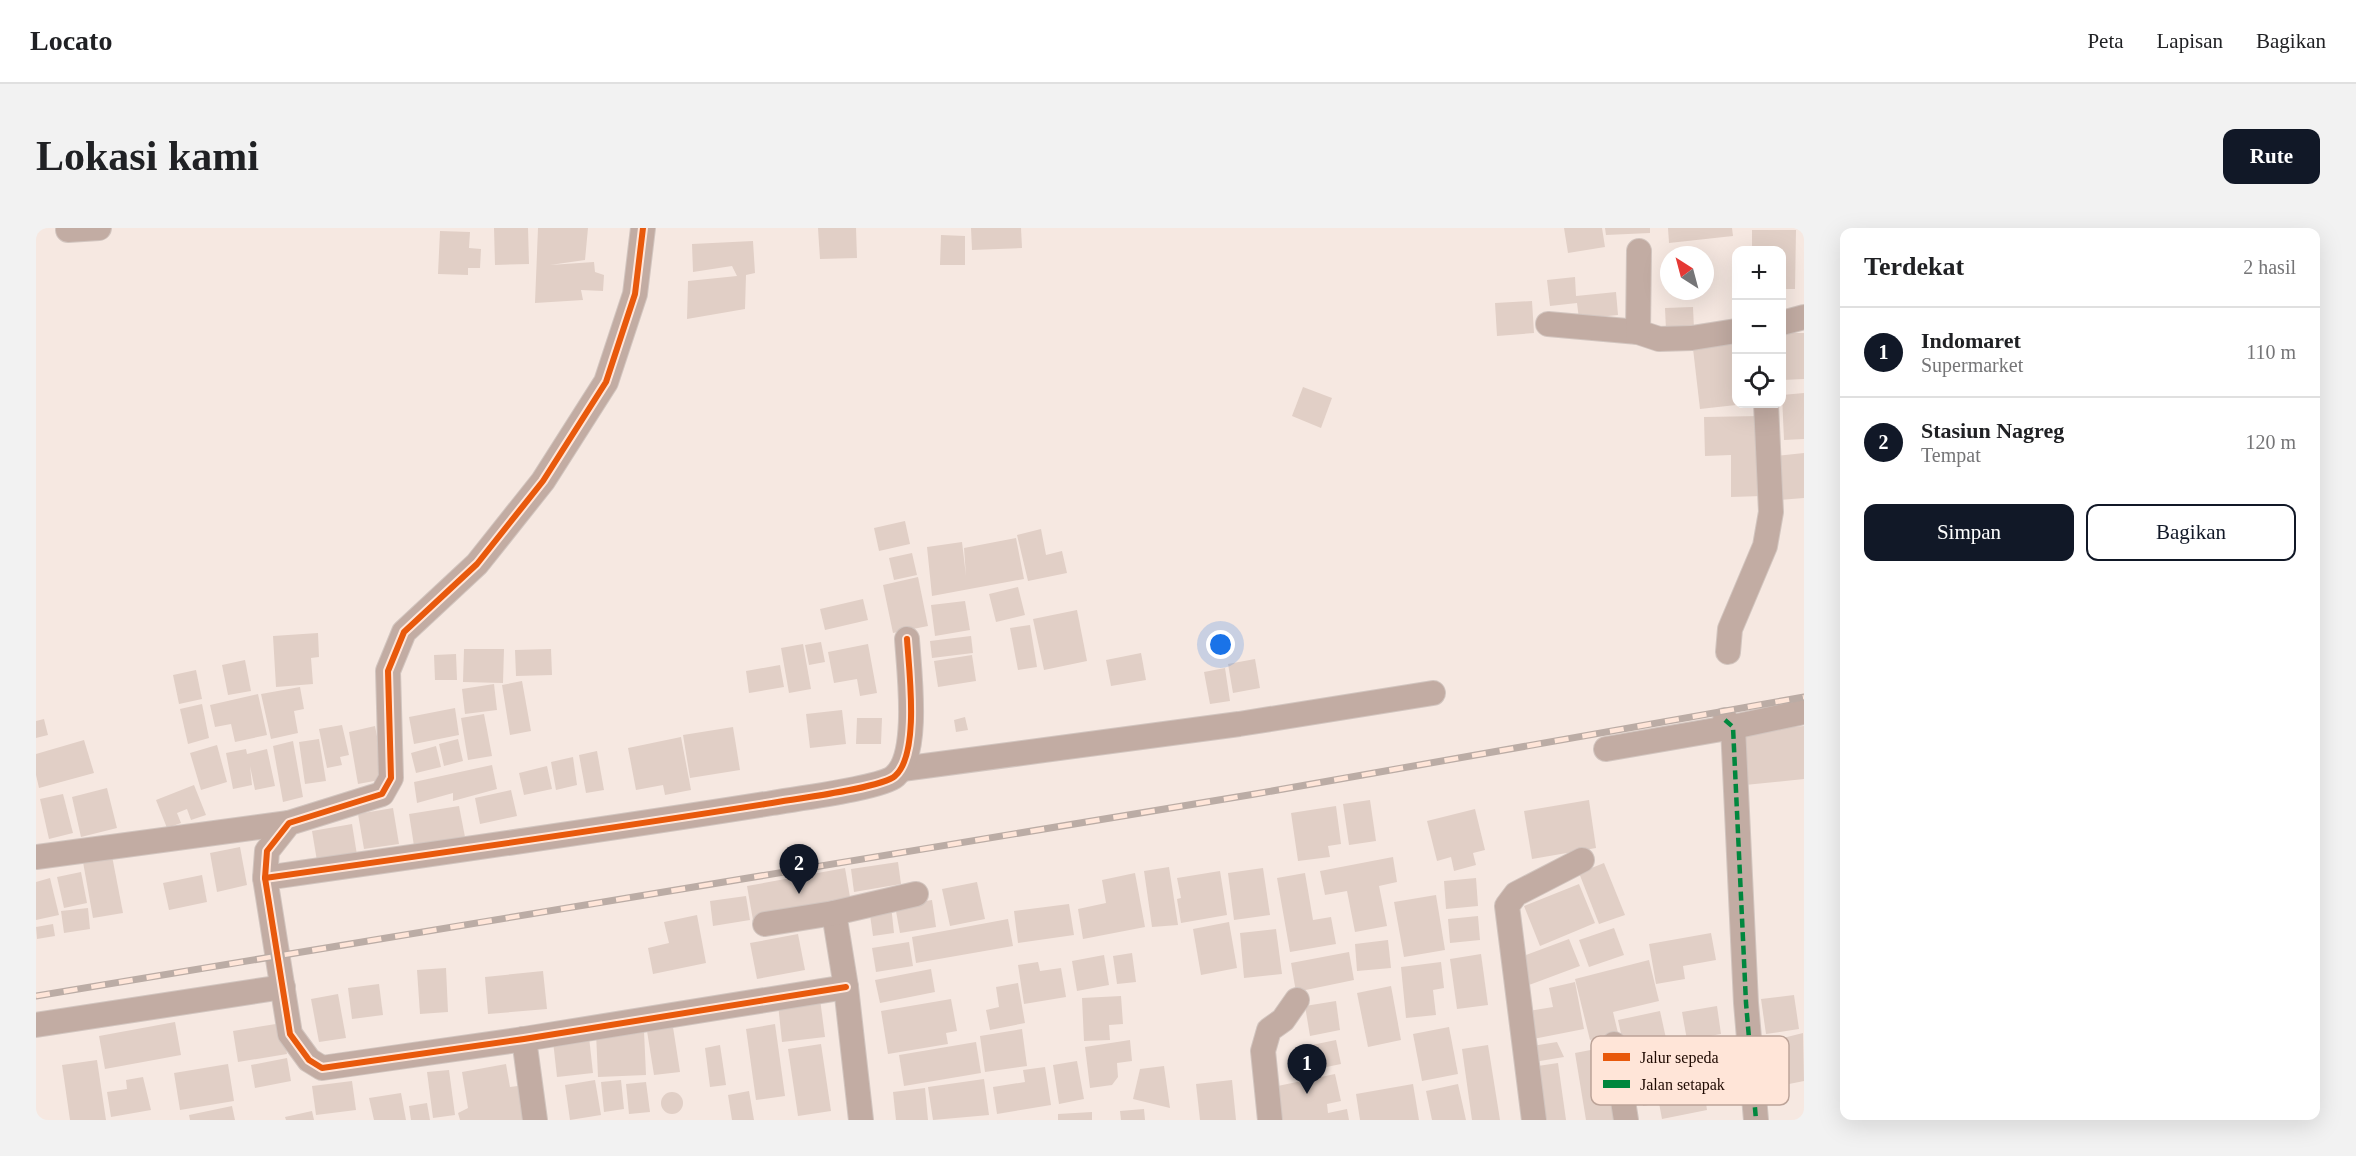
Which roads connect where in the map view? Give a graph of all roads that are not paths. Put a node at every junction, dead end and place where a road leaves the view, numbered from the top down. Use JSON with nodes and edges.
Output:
{"nodes":[{"id":1,"x":99,"y":228,"type":"edge"},
{"id":2,"x":643,"y":228,"type":"edge"},
{"id":3,"x":68,"y":230,"type":"dead end"},
{"id":4,"x":1639,"y":251,"type":"dead end"},
{"id":5,"x":1804,"y":317,"type":"edge"},
{"id":6,"x":1786,"y":322,"type":"edge"},
{"id":7,"x":1548,"y":324,"type":"dead end"},
{"id":8,"x":1638,"y":332,"type":"junction"},
{"id":9,"x":1732,"y":332,"type":"edge"},
{"id":10,"x":1766,"y":408,"type":"edge"},
{"id":11,"x":908,"y":639,"type":"dead end"},
{"id":12,"x":1728,"y":652,"type":"dead end"},
{"id":13,"x":1433,"y":693,"type":"dead end"},
{"id":14,"x":1804,"y":712,"type":"edge"},
{"id":15,"x":1729,"y":724,"type":"junction"},
{"id":16,"x":1606,"y":749,"type":"dead end"},
{"id":17,"x":902,"y":769,"type":"junction"},
{"id":18,"x":289,"y":823,"type":"junction"},
{"id":19,"x":36,"y":857,"type":"edge"},
{"id":20,"x":1582,"y":860,"type":"dead end"},
{"id":21,"x":265,"y":878,"type":"junction"},
{"id":22,"x":916,"y":894,"type":"dead end"},
{"id":23,"x":834,"y":913,"type":"junction"},
{"id":24,"x":765,"y":924,"type":"dead end"},
{"id":25,"x":283,"y":987,"type":"junction"},
{"id":26,"x":846,"y":987,"type":"junction"},
{"id":27,"x":1297,"y":1000,"type":"dead end"},
{"id":28,"x":36,"y":1025,"type":"edge"},
{"id":29,"x":1749,"y":1036,"type":"edge"},
{"id":30,"x":524,"y":1040,"type":"junction"},
{"id":31,"x":1624,"y":1105,"type":"edge"},
{"id":32,"x":1755,"y":1105,"type":"edge"},
{"id":33,"x":535,"y":1120,"type":"edge"},
{"id":34,"x":861,"y":1120,"type":"edge"},
{"id":35,"x":1270,"y":1120,"type":"edge"},
{"id":36,"x":1534,"y":1120,"type":"edge"},
{"id":37,"x":1626,"y":1120,"type":"edge"},
{"id":38,"x":1756,"y":1120,"type":"edge"}],
"edges":[{"from":1,"to":3,"type":"street"},
{"from":2,"to":18,"type":"street"},
{"from":4,"to":8,"type":"street"},
{"from":5,"to":6,"type":"street"},
{"from":7,"to":8,"type":"street"},
{"from":8,"to":9,"type":"street"},
{"from":10,"to":12,"type":"street"},
{"from":11,"to":17,"type":"street"},
{"from":13,"to":17,"type":"street"},
{"from":14,"to":15,"type":"street"},
{"from":15,"to":16,"type":"street"},
{"from":15,"to":29,"type":"street"},
{"from":17,"to":21,"type":"street"},
{"from":18,"to":19,"type":"street"},
{"from":18,"to":21,"type":"street"},
{"from":20,"to":36,"type":"street"},
{"from":21,"to":25,"type":"street"},
{"from":22,"to":23,"type":"street"},
{"from":23,"to":24,"type":"street"},
{"from":23,"to":26,"type":"street"},
{"from":25,"to":28,"type":"street"},
{"from":25,"to":30,"type":"street"},
{"from":26,"to":30,"type":"street"},
{"from":26,"to":34,"type":"street"},
{"from":27,"to":35,"type":"street"},
{"from":30,"to":33,"type":"street"},
{"from":31,"to":37,"type":"street"},
{"from":32,"to":38,"type":"street"}]}
